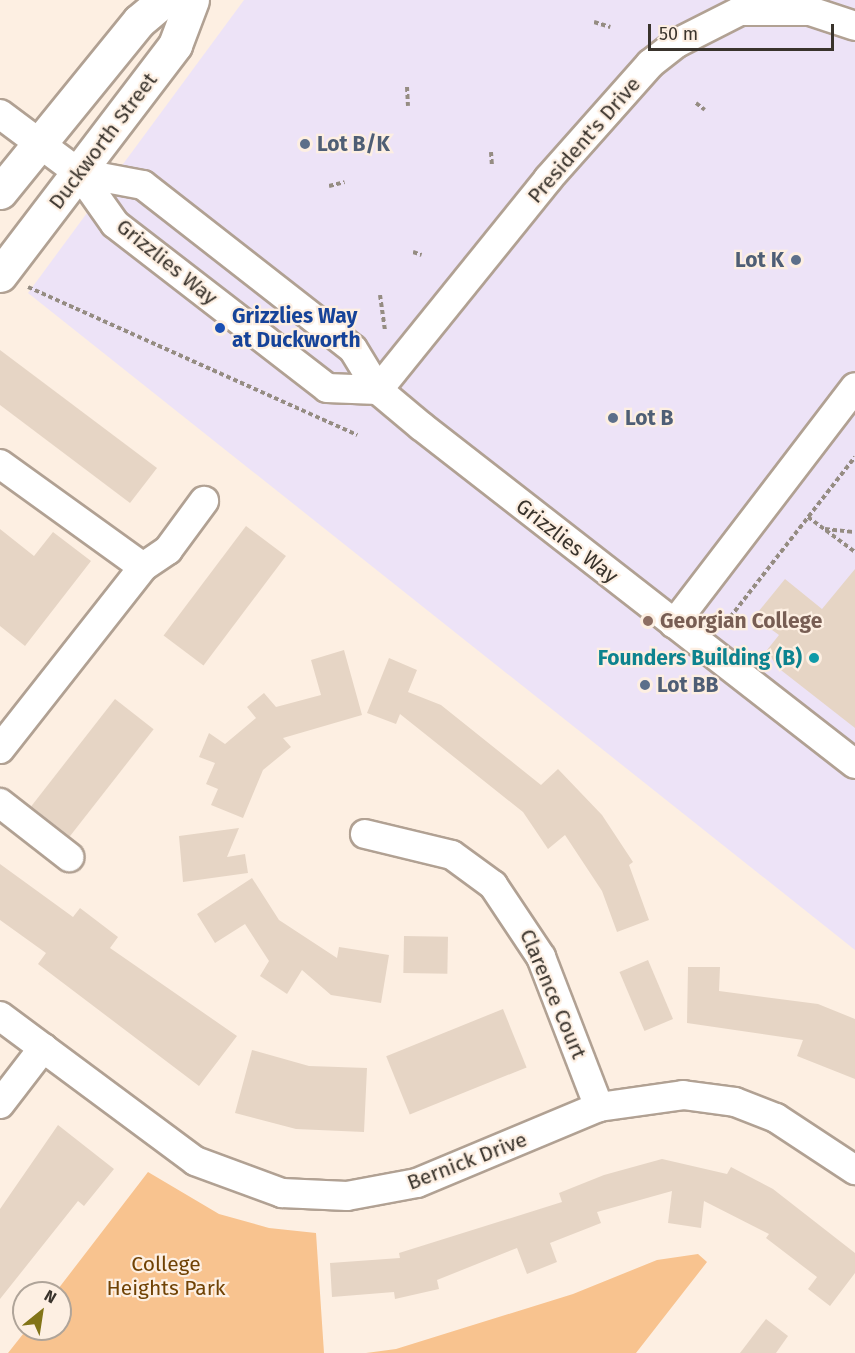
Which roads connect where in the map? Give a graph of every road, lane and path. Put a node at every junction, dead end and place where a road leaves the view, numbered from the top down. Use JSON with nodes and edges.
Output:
{"nodes":[{"id":1,"x":164,"y":0,"type":"edge"},
{"id":2,"x":192,"y":0,"type":"edge"},
{"id":3,"x":594,"y":22,"type":"dead end"},
{"id":4,"x":855,"y":26,"type":"edge"},
{"id":5,"x":610,"y":27,"type":"dead end"},
{"id":6,"x":407,"y":87,"type":"dead end"},
{"id":7,"x":696,"y":103,"type":"dead end"},
{"id":8,"x":408,"y":106,"type":"dead end"},
{"id":9,"x":705,"y":111,"type":"dead end"},
{"id":10,"x":0,"y":114,"type":"edge"},
{"id":11,"x":39,"y":143,"type":"junction"},
{"id":12,"x":491,"y":152,"type":"dead end"},
{"id":13,"x":492,"y":167,"type":"dead end"},
{"id":14,"x":79,"y":172,"type":"junction"},
{"id":15,"x":345,"y":182,"type":"dead end"},
{"id":16,"x":329,"y":186,"type":"dead end"},
{"id":17,"x":0,"y":192,"type":"edge"},
{"id":18,"x":412,"y":252,"type":"dead end"},
{"id":19,"x":422,"y":255,"type":"dead end"},
{"id":20,"x":14,"y":281,"type":"edge"},
{"id":21,"x":380,"y":295,"type":"dead end"},
{"id":22,"x":385,"y":332,"type":"dead end"},
{"id":23,"x":855,"y":387,"type":"edge"},
{"id":24,"x":378,"y":390,"type":"junction"},
{"id":25,"x":357,"y":435,"type":"dead end"},
{"id":26,"x":855,"y":457,"type":"edge"},
{"id":27,"x":0,"y":464,"type":"edge"},
{"id":28,"x":204,"y":501,"type":"dead end"},
{"id":29,"x":808,"y":517,"type":"junction"},
{"id":30,"x":824,"y":529,"type":"junction"},
{"id":31,"x":855,"y":532,"type":"edge"},
{"id":32,"x":855,"y":552,"type":"edge"},
{"id":33,"x":143,"y":567,"type":"junction"},
{"id":34,"x":674,"y":624,"type":"junction"},
{"id":35,"x":724,"y":639,"type":"dead end"},
{"id":36,"x":0,"y":749,"type":"edge"},
{"id":37,"x":855,"y":764,"type":"edge"},
{"id":38,"x":0,"y":803,"type":"edge"},
{"id":39,"x":365,"y":834,"type":"dead end"},
{"id":40,"x":69,"y":857,"type":"dead end"},
{"id":41,"x":0,"y":1016,"type":"edge"},
{"id":42,"x":43,"y":1048,"type":"junction"},
{"id":43,"x":0,"y":1104,"type":"edge"},
{"id":44,"x":599,"y":1107,"type":"junction"},
{"id":45,"x":855,"y":1170,"type":"edge"}],
"edges":[{"from":1,"to":11,"type":"main road"},
{"from":2,"to":14,"type":"main road","name":"Duckworth Street"},
{"from":3,"to":5,"type":"path"},
{"from":4,"to":24,"type":"street","name":"President's Drive"},
{"from":6,"to":8,"type":"path"},
{"from":7,"to":9,"type":"path"},
{"from":10,"to":11,"type":"street"},
{"from":11,"to":14,"type":"street"},
{"from":11,"to":17,"type":"main road"},
{"from":12,"to":13,"type":"path"},
{"from":14,"to":20,"type":"main road","name":"Duckworth Street"},
{"from":14,"to":24,"type":"street","name":"Grizzlies Way"},
{"from":14,"to":24,"type":"street","name":"Grizzlies Way"},
{"from":15,"to":16,"type":"path"},
{"from":18,"to":19,"type":"path"},
{"from":20,"to":25,"type":"path"},
{"from":21,"to":22,"type":"path"},
{"from":23,"to":34,"type":"street"},
{"from":24,"to":34,"type":"street","name":"Grizzlies Way"},
{"from":26,"to":29,"type":"path"},
{"from":27,"to":33,"type":"street"},
{"from":28,"to":33,"type":"street"},
{"from":29,"to":30,"type":"path"},
{"from":29,"to":35,"type":"path"},
{"from":30,"to":31,"type":"path"},
{"from":30,"to":32,"type":"path"},
{"from":33,"to":36,"type":"street"},
{"from":34,"to":37,"type":"street","name":"Grizzlies Way"},
{"from":38,"to":40,"type":"street"},
{"from":39,"to":44,"type":"street","name":"Clarence Court"},
{"from":41,"to":42,"type":"street","name":"Bernick Drive"},
{"from":42,"to":43,"type":"street"},
{"from":42,"to":44,"type":"street","name":"Bernick Drive"},
{"from":44,"to":45,"type":"street","name":"Bernick Drive"}]}
